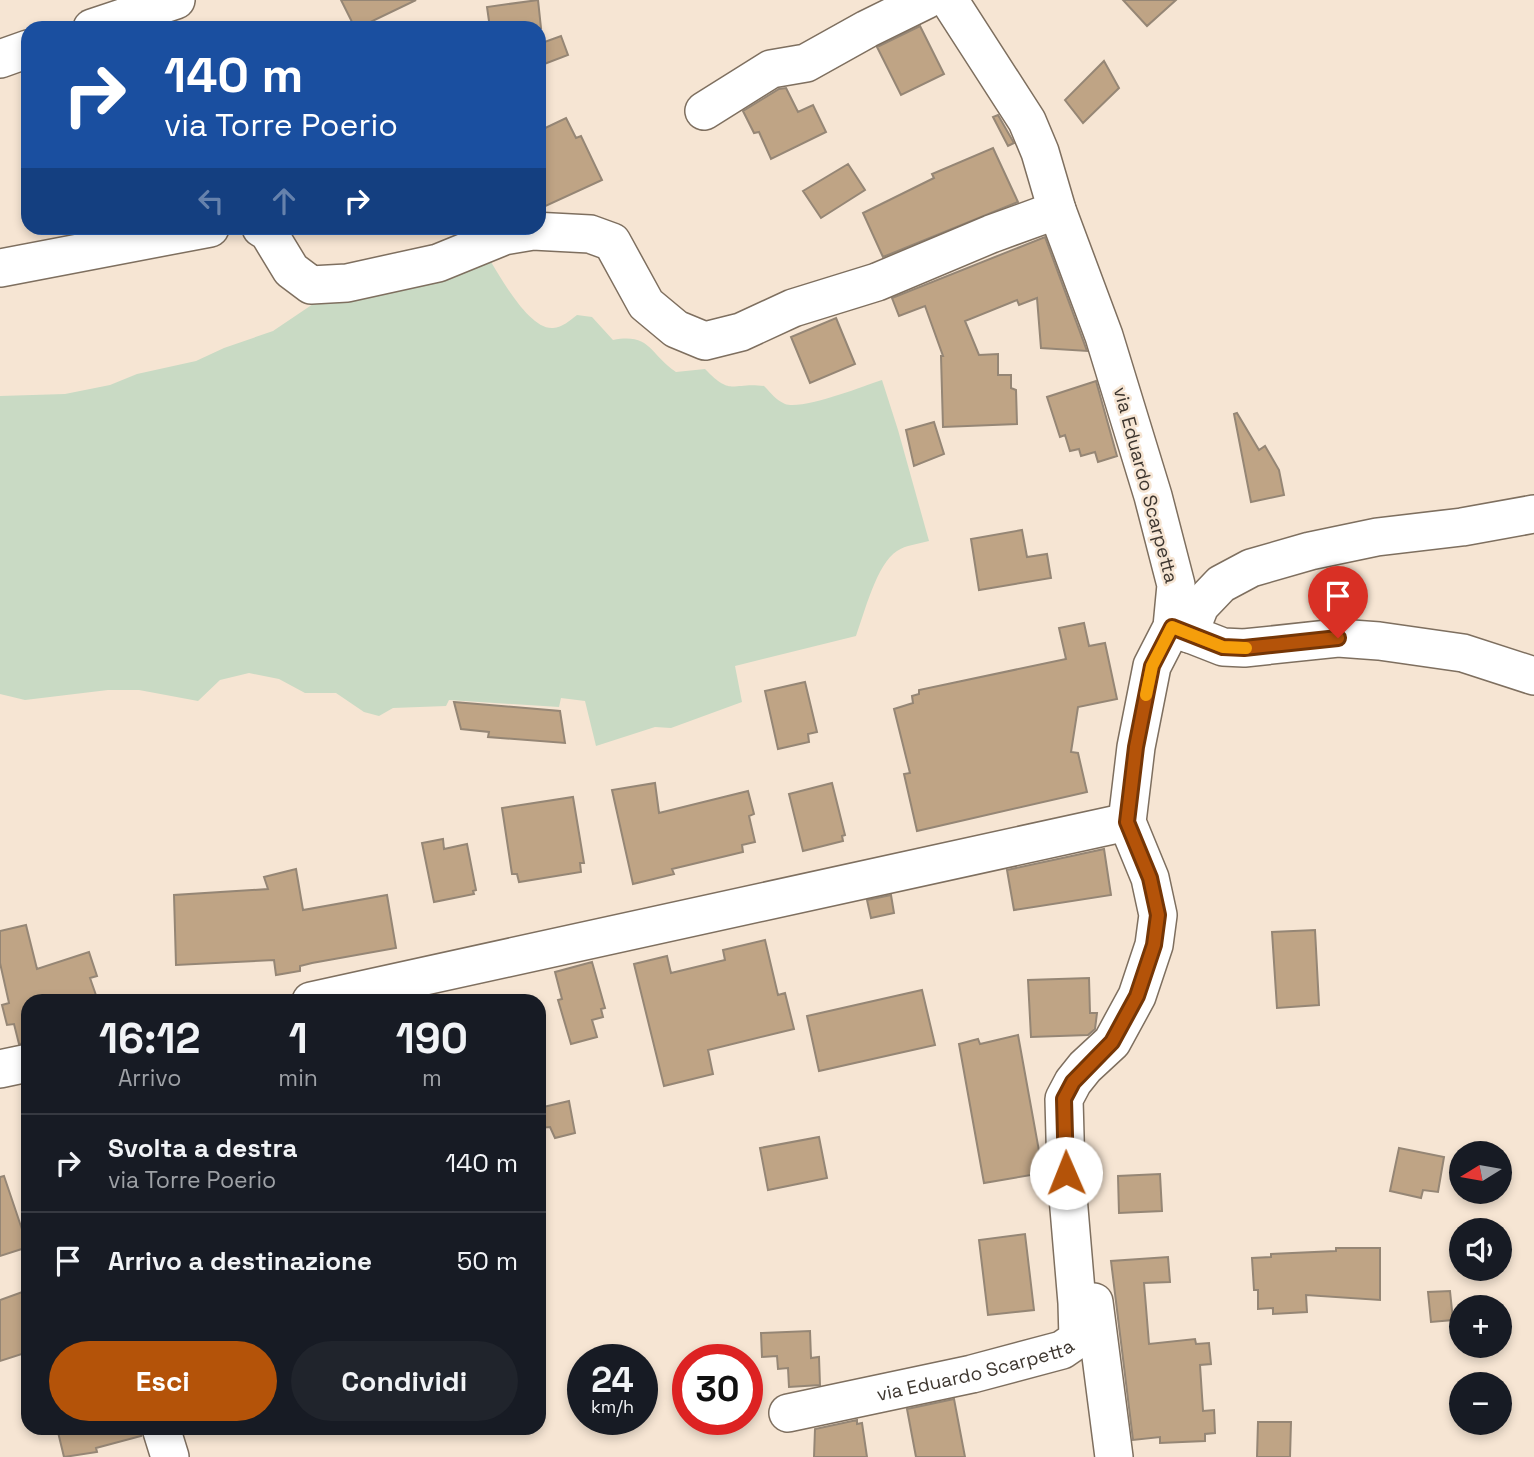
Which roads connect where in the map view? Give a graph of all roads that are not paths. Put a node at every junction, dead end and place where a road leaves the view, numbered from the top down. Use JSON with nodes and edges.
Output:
{"nodes":[{"id":1,"x":176,"y":0,"type":"edge"},
{"id":2,"x":926,"y":0,"type":"edge"},
{"id":3,"x":949,"y":0,"type":"edge"},
{"id":4,"x":113,"y":21,"type":"edge"},
{"id":5,"x":21,"y":52,"type":"edge"},
{"id":6,"x":0,"y":59,"type":"edge"},
{"id":7,"x":704,"y":111,"type":"dead end"},
{"id":8,"x":1057,"y":210,"type":"junction"},
{"id":9,"x":546,"y":232,"type":"edge"},
{"id":10,"x":173,"y":235,"type":"edge"},
{"id":11,"x":270,"y":235,"type":"edge"},
{"id":12,"x":509,"y":235,"type":"edge"},
{"id":13,"x":0,"y":268,"type":"edge"},
{"id":14,"x":1534,"y":514,"type":"edge"},
{"id":15,"x":1180,"y":631,"type":"junction"},
{"id":16,"x":1534,"y":676,"type":"edge"},
{"id":17,"x":1127,"y":822,"type":"junction"},
{"id":18,"x":343,"y":994,"type":"edge"},
{"id":19,"x":21,"y":1064,"type":"edge"},
{"id":20,"x":1085,"y":1067,"type":"junction"},
{"id":21,"x":0,"y":1069,"type":"edge"},
{"id":22,"x":788,"y":1413,"type":"dead end"},
{"id":23,"x":163,"y":1435,"type":"edge"},
{"id":24,"x":170,"y":1457,"type":"edge"},
{"id":25,"x":1114,"y":1457,"type":"edge"}],
"edges":[{"from":1,"to":4,"type":"street"},
{"from":2,"to":7,"type":"street"},
{"from":3,"to":8,"type":"street","name":"via Eduardo Scarpetta"},
{"from":5,"to":6,"type":"street"},
{"from":8,"to":9,"type":"street"},
{"from":8,"to":15,"type":"street","name":"via Eduardo Scarpetta"},
{"from":10,"to":13,"type":"street"},
{"from":11,"to":12,"type":"street"},
{"from":14,"to":15,"type":"street"},
{"from":15,"to":16,"type":"street"},
{"from":15,"to":17,"type":"street","name":"via Eduardo Scarpetta"},
{"from":17,"to":18,"type":"street"},
{"from":17,"to":20,"type":"street","name":"via Eduardo Scarpetta"},
{"from":19,"to":21,"type":"street"},
{"from":20,"to":22,"type":"street","name":"via Eduardo Scarpetta"},
{"from":20,"to":25,"type":"street"},
{"from":23,"to":24,"type":"street"}]}
